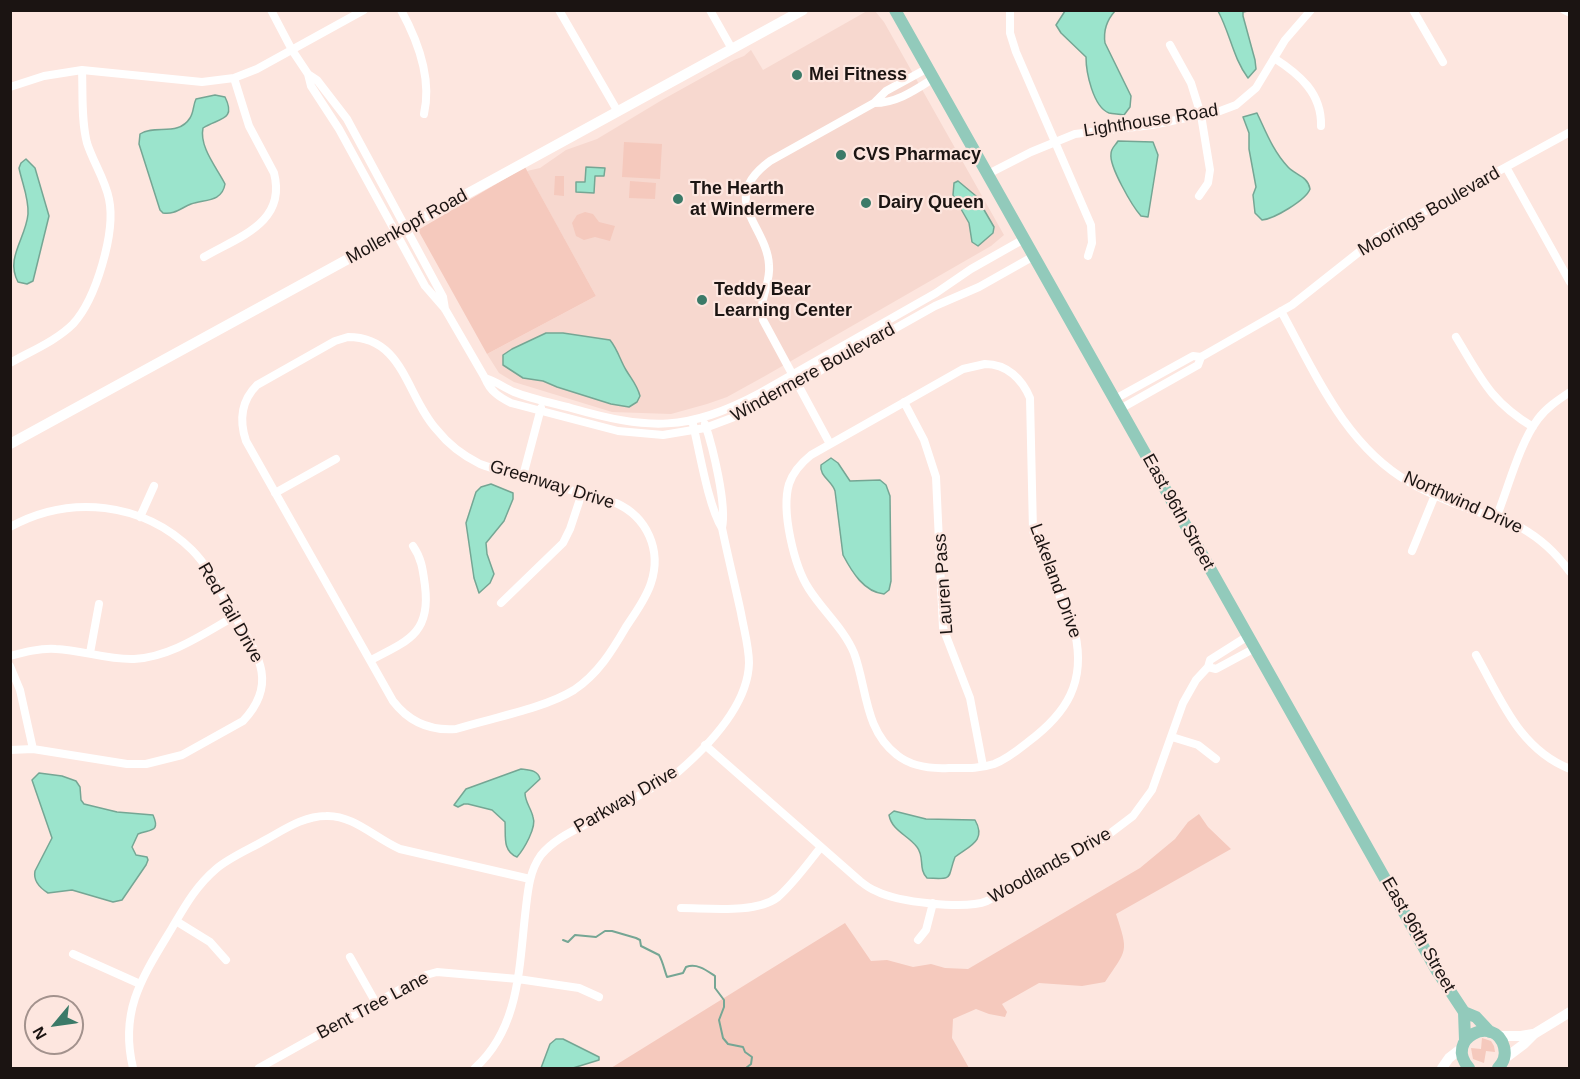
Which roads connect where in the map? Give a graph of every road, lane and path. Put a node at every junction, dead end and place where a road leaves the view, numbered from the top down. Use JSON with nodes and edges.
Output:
{"nodes":[{"id":1,"x":270,"y":10,"type":"edge"},
{"id":2,"x":364,"y":10,"type":"edge"},
{"id":3,"x":401,"y":10,"type":"edge"},
{"id":4,"x":559,"y":10,"type":"edge"},
{"id":5,"x":710,"y":10,"type":"edge"},
{"id":6,"x":803,"y":10,"type":"edge"},
{"id":7,"x":895,"y":10,"type":"edge"},
{"id":8,"x":1010,"y":10,"type":"edge"},
{"id":9,"x":1311,"y":10,"type":"edge"},
{"id":10,"x":1413,"y":10,"type":"edge"},
{"id":11,"x":1564,"y":10,"type":"edge"},
{"id":12,"x":1569,"y":13,"type":"edge"},
{"id":13,"x":1170,"y":45,"type":"dead end"},
{"id":14,"x":732,"y":49,"type":"junction"},
{"id":15,"x":292,"y":50,"type":"junction"},
{"id":16,"x":1274,"y":58,"type":"junction"},
{"id":17,"x":1443,"y":62,"type":"dead end"},
{"id":18,"x":82,"y":70,"type":"junction"},
{"id":19,"x":931,"y":73,"type":"junction"},
{"id":20,"x":308,"y":74,"type":"junction"},
{"id":21,"x":234,"y":78,"type":"junction"},
{"id":22,"x":10,"y":87,"type":"edge"},
{"id":23,"x":874,"y":104,"type":"junction"},
{"id":24,"x":618,"y":112,"type":"junction"},
{"id":25,"x":424,"y":114,"type":"dead end"},
{"id":26,"x":1201,"y":115,"type":"junction"},
{"id":27,"x":1321,"y":126,"type":"dead end"},
{"id":28,"x":1569,"y":132,"type":"edge"},
{"id":29,"x":1054,"y":142,"type":"junction"},
{"id":30,"x":1506,"y":167,"type":"junction"},
{"id":31,"x":988,"y":174,"type":"junction"},
{"id":32,"x":1199,"y":196,"type":"dead end"},
{"id":33,"x":407,"y":228,"type":"junction"},
{"id":34,"x":395,"y":234,"type":"junction"},
{"id":35,"x":1024,"y":239,"type":"junction"},
{"id":36,"x":1034,"y":256,"type":"junction"},
{"id":37,"x":1088,"y":256,"type":"dead end"},
{"id":38,"x":204,"y":257,"type":"dead end"},
{"id":39,"x":1567,"y":272,"type":"edge"},
{"id":40,"x":1569,"y":282,"type":"edge"},
{"id":41,"x":445,"y":309,"type":"junction"},
{"id":42,"x":1281,"y":311,"type":"junction"},
{"id":43,"x":1456,"y":337,"type":"dead end"},
{"id":44,"x":10,"y":363,"type":"edge"},
{"id":45,"x":792,"y":375,"type":"junction"},
{"id":46,"x":485,"y":378,"type":"junction"},
{"id":47,"x":797,"y":384,"type":"junction"},
{"id":48,"x":1569,"y":392,"type":"edge"},
{"id":49,"x":543,"y":401,"type":"junction"},
{"id":50,"x":904,"y":402,"type":"junction"},
{"id":51,"x":1117,"y":404,"type":"junction"},
{"id":52,"x":540,"y":411,"type":"junction"},
{"id":53,"x":703,"y":417,"type":"junction"},
{"id":54,"x":692,"y":420,"type":"junction"},
{"id":55,"x":1533,"y":427,"type":"junction"},
{"id":56,"x":707,"y":428,"type":"junction"},
{"id":57,"x":695,"y":431,"type":"junction"},
{"id":58,"x":10,"y":444,"type":"edge"},
{"id":59,"x":830,"y":444,"type":"junction"},
{"id":60,"x":336,"y":459,"type":"dead end"},
{"id":61,"x":523,"y":476,"type":"junction"},
{"id":62,"x":154,"y":486,"type":"dead end"},
{"id":63,"x":275,"y":493,"type":"junction"},
{"id":64,"x":582,"y":494,"type":"junction"},
{"id":65,"x":1435,"y":495,"type":"junction"},
{"id":66,"x":141,"y":517,"type":"junction"},
{"id":67,"x":1496,"y":518,"type":"junction"},
{"id":68,"x":10,"y":527,"type":"edge"},
{"id":69,"x":722,"y":528,"type":"junction"},
{"id":70,"x":412,"y":546,"type":"dead end"},
{"id":71,"x":1412,"y":551,"type":"dead end"},
{"id":72,"x":1569,"y":572,"type":"edge"},
{"id":73,"x":501,"y":603,"type":"dead end"},
{"id":74,"x":99,"y":604,"type":"dead end"},
{"id":75,"x":235,"y":616,"type":"junction"},
{"id":76,"x":1248,"y":636,"type":"junction"},
{"id":77,"x":1255,"y":648,"type":"junction"},
{"id":78,"x":90,"y":653,"type":"junction"},
{"id":79,"x":1476,"y":655,"type":"dead end"},
{"id":80,"x":10,"y":656,"type":"edge"},
{"id":81,"x":371,"y":660,"type":"junction"},
{"id":82,"x":10,"y":666,"type":"edge"},
{"id":83,"x":1208,"y":667,"type":"junction"},
{"id":84,"x":1172,"y":737,"type":"junction"},
{"id":85,"x":705,"y":745,"type":"junction"},
{"id":86,"x":33,"y":749,"type":"junction"},
{"id":87,"x":10,"y":750,"type":"edge"},
{"id":88,"x":1216,"y":759,"type":"dead end"},
{"id":89,"x":983,"y":766,"type":"junction"},
{"id":90,"x":1569,"y":769,"type":"edge"},
{"id":91,"x":821,"y":847,"type":"junction"},
{"id":92,"x":530,"y":879,"type":"junction"},
{"id":93,"x":933,"y":903,"type":"junction"},
{"id":94,"x":681,"y":908,"type":"dead end"},
{"id":95,"x":176,"y":921,"type":"junction"},
{"id":96,"x":918,"y":940,"type":"dead end"},
{"id":97,"x":73,"y":954,"type":"dead end"},
{"id":98,"x":350,"y":957,"type":"dead end"},
{"id":99,"x":226,"y":960,"type":"dead end"},
{"id":100,"x":518,"y":979,"type":"junction"},
{"id":101,"x":140,"y":984,"type":"junction"},
{"id":102,"x":599,"y":997,"type":"dead end"},
{"id":103,"x":376,"y":1003,"type":"junction"},
{"id":104,"x":1464,"y":1012,"type":"junction"},
{"id":105,"x":1569,"y":1012,"type":"edge"},
{"id":106,"x":1494,"y":1034,"type":"junction"},
{"id":107,"x":1534,"y":1034,"type":"junction"},
{"id":108,"x":1464,"y":1044,"type":"junction"},
{"id":109,"x":1501,"y":1066,"type":"edge"},
{"id":110,"x":133,"y":1068,"type":"edge"},
{"id":111,"x":260,"y":1068,"type":"edge"},
{"id":112,"x":475,"y":1068,"type":"edge"},
{"id":113,"x":1442,"y":1068,"type":"edge"},
{"id":114,"x":1469,"y":1068,"type":"edge"}],
"edges":[{"from":1,"to":15,"type":"street","name":"Windermere Boulevard"},
{"from":2,"to":15,"type":"street"},
{"from":3,"to":25,"type":"street"},
{"from":4,"to":24,"type":"street"},
{"from":5,"to":14,"type":"street"},
{"from":6,"to":14,"type":"street","name":"Mollenkopf Road"},
{"from":7,"to":19,"type":"main road","name":"East 96th Street"},
{"from":8,"to":29,"type":"street"},
{"from":9,"to":16,"type":"street","name":"Lighthouse Road"},
{"from":10,"to":17,"type":"street"},
{"from":11,"to":12,"type":"street"},
{"from":13,"to":26,"type":"street"},
{"from":14,"to":24,"type":"street","name":"Mollenkopf Road"},
{"from":15,"to":20,"type":"street","name":"Windermere Boulevard"},
{"from":15,"to":21,"type":"street"},
{"from":16,"to":26,"type":"street","name":"Lighthouse Road"},
{"from":16,"to":27,"type":"street"},
{"from":18,"to":21,"type":"street"},
{"from":18,"to":22,"type":"street"},
{"from":18,"to":44,"type":"street"},
{"from":19,"to":23,"type":"street"},
{"from":19,"to":23,"type":"street"},
{"from":19,"to":31,"type":"main road","name":"East 96th Street"},
{"from":20,"to":33,"type":"street","name":"Windermere Boulevard"},
{"from":20,"to":34,"type":"street","name":"Windermere Boulevard"},
{"from":21,"to":38,"type":"street"},
{"from":23,"to":45,"type":"street"},
{"from":24,"to":33,"type":"street","name":"Mollenkopf Road"},
{"from":26,"to":29,"type":"street","name":"Lighthouse Road"},
{"from":26,"to":32,"type":"street"},
{"from":28,"to":30,"type":"street","name":"Moorings Boulevard"},
{"from":29,"to":31,"type":"street","name":"Lighthouse Road"},
{"from":29,"to":37,"type":"street"},
{"from":30,"to":39,"type":"street"},
{"from":30,"to":42,"type":"street","name":"Moorings Boulevard"},
{"from":31,"to":35,"type":"main road","name":"East 96th Street"},
{"from":33,"to":34,"type":"street","name":"Mollenkopf Road"},
{"from":33,"to":41,"type":"street","name":"Windermere Boulevard"},
{"from":34,"to":41,"type":"street","name":"Windermere Boulevard"},
{"from":34,"to":58,"type":"street","name":"Mollenkopf Road"},
{"from":35,"to":36,"type":"main road","name":"East 96th Street"},
{"from":35,"to":45,"type":"street","name":"Windermere Boulevard"},
{"from":36,"to":47,"type":"street","name":"Windermere Boulevard"},
{"from":36,"to":51,"type":"main road","name":"East 96th Street"},
{"from":39,"to":40,"type":"street"},
{"from":41,"to":46,"type":"street","name":"Windermere Boulevard"},
{"from":42,"to":51,"type":"street","name":"Moorings Boulevard"},
{"from":42,"to":65,"type":"street","name":"Northwind Drive"},
{"from":43,"to":55,"type":"street"},
{"from":45,"to":47,"type":"street"},
{"from":45,"to":53,"type":"street","name":"Windermere Boulevard"},
{"from":46,"to":49,"type":"street","name":"Windermere Boulevard"},
{"from":46,"to":52,"type":"street","name":"Windermere Boulevard"},
{"from":47,"to":56,"type":"street","name":"Windermere Boulevard"},
{"from":47,"to":59,"type":"street"},
{"from":48,"to":55,"type":"street"},
{"from":49,"to":52,"type":"street"},
{"from":49,"to":54,"type":"street","name":"Windermere Boulevard"},
{"from":50,"to":59,"type":"street","name":"Lakeland Drive"},
{"from":50,"to":89,"type":"street","name":"Lauren Pass"},
{"from":50,"to":89,"type":"street","name":"Lakeland Drive"},
{"from":51,"to":76,"type":"main road","name":"East 96th Street"},
{"from":52,"to":57,"type":"street","name":"Windermere Boulevard"},
{"from":52,"to":61,"type":"street"},
{"from":53,"to":54,"type":"street","name":"Windermere Boulevard"},
{"from":53,"to":56,"type":"street","name":"Parkway Drive"},
{"from":54,"to":57,"type":"street","name":"Parkway Drive"},
{"from":55,"to":67,"type":"street"},
{"from":56,"to":57,"type":"street","name":"Windermere Boulevard"},
{"from":56,"to":69,"type":"street","name":"Parkway Drive"},
{"from":57,"to":69,"type":"street","name":"Parkway Drive"},
{"from":59,"to":89,"type":"street","name":"Lakeland Drive"},
{"from":60,"to":63,"type":"street"},
{"from":61,"to":63,"type":"street","name":"Greenway Drive"},
{"from":61,"to":64,"type":"street","name":"Greenway Drive"},
{"from":62,"to":66,"type":"street"},
{"from":63,"to":81,"type":"street","name":"Greenway Drive"},
{"from":64,"to":73,"type":"street"},
{"from":64,"to":81,"type":"street","name":"Greenway Drive"},
{"from":65,"to":67,"type":"street","name":"Northwind Drive"},
{"from":65,"to":71,"type":"street"},
{"from":66,"to":68,"type":"street","name":"Red Tail Drive"},
{"from":66,"to":75,"type":"street","name":"Red Tail Drive"},
{"from":67,"to":72,"type":"street","name":"Northwind Drive"},
{"from":69,"to":85,"type":"street","name":"Parkway Drive"},
{"from":70,"to":81,"type":"street"},
{"from":74,"to":78,"type":"street"},
{"from":75,"to":78,"type":"street"},
{"from":75,"to":86,"type":"street","name":"Red Tail Drive"},
{"from":76,"to":77,"type":"main road","name":"East 96th Street"},
{"from":76,"to":83,"type":"street","name":"Woodlands Drive"},
{"from":77,"to":83,"type":"street"},
{"from":77,"to":104,"type":"main road","name":"East 96th Street"},
{"from":78,"to":80,"type":"street"},
{"from":79,"to":90,"type":"street"},
{"from":82,"to":86,"type":"street"},
{"from":83,"to":84,"type":"street","name":"Woodlands Drive"},
{"from":84,"to":88,"type":"street"},
{"from":84,"to":93,"type":"street","name":"Woodlands Drive"},
{"from":85,"to":91,"type":"street","name":"Woodlands Drive"},
{"from":85,"to":92,"type":"street","name":"Parkway Drive"},
{"from":86,"to":87,"type":"street"},
{"from":91,"to":93,"type":"street","name":"Woodlands Drive"},
{"from":91,"to":94,"type":"street"},
{"from":92,"to":95,"type":"street"},
{"from":92,"to":100,"type":"street","name":"Parkway Drive"},
{"from":93,"to":96,"type":"street"},
{"from":95,"to":99,"type":"street"},
{"from":95,"to":101,"type":"street"},
{"from":97,"to":101,"type":"street"},
{"from":98,"to":103,"type":"street"},
{"from":100,"to":102,"type":"street","name":"Bent Tree Lane"},
{"from":100,"to":103,"type":"street","name":"Bent Tree Lane"},
{"from":100,"to":112,"type":"street","name":"Parkway Drive"},
{"from":101,"to":110,"type":"street"},
{"from":103,"to":111,"type":"street","name":"Bent Tree Lane"},
{"from":104,"to":106,"type":"main road","name":"East 96th Street"},
{"from":104,"to":108,"type":"main road","name":"East 96th Street"},
{"from":105,"to":107,"type":"street"},
{"from":106,"to":107,"type":"street"},
{"from":106,"to":108,"type":"main road"},
{"from":106,"to":109,"type":"main road"},
{"from":107,"to":109,"type":"street"},
{"from":108,"to":113,"type":"street"},
{"from":108,"to":114,"type":"main road","name":"East 96th Street"}]}
